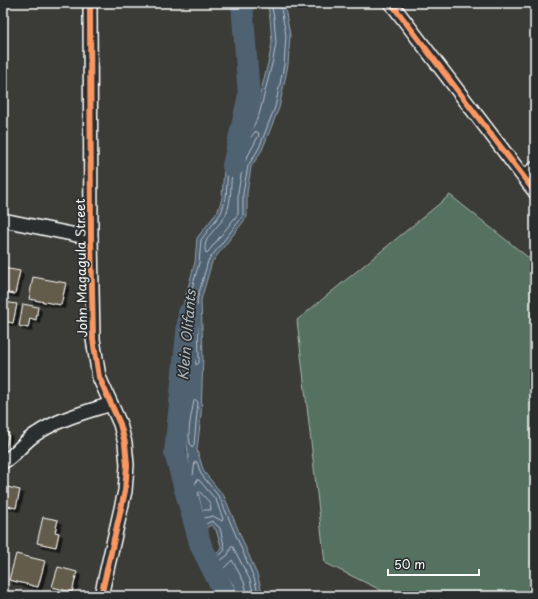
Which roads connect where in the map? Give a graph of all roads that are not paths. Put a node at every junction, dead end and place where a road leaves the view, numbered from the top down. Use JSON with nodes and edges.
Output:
{"nodes":[{"id":1,"x":90,"y":3,"type":"edge"},
{"id":2,"x":391,"y":3,"type":"edge"},
{"id":3,"x":535,"y":165,"type":"edge"},
{"id":4,"x":522,"y":174,"type":"junction"},
{"id":5,"x":535,"y":192,"type":"edge"},
{"id":6,"x":3,"y":220,"type":"edge"},
{"id":7,"x":91,"y":238,"type":"junction"},
{"id":8,"x":111,"y":404,"type":"junction"},
{"id":9,"x":3,"y":462,"type":"edge"},
{"id":10,"x":101,"y":596,"type":"edge"}],
"edges":[{"from":1,"to":7,"type":"street","name":"John Magagula Street"},
{"from":2,"to":4,"type":"street"},
{"from":3,"to":4,"type":"lane"},
{"from":4,"to":5,"type":"street"},
{"from":6,"to":7,"type":"street"},
{"from":7,"to":8,"type":"street","name":"John Magagula Street"},
{"from":8,"to":9,"type":"street"},
{"from":8,"to":10,"type":"street","name":"John Magagula Street"}]}
